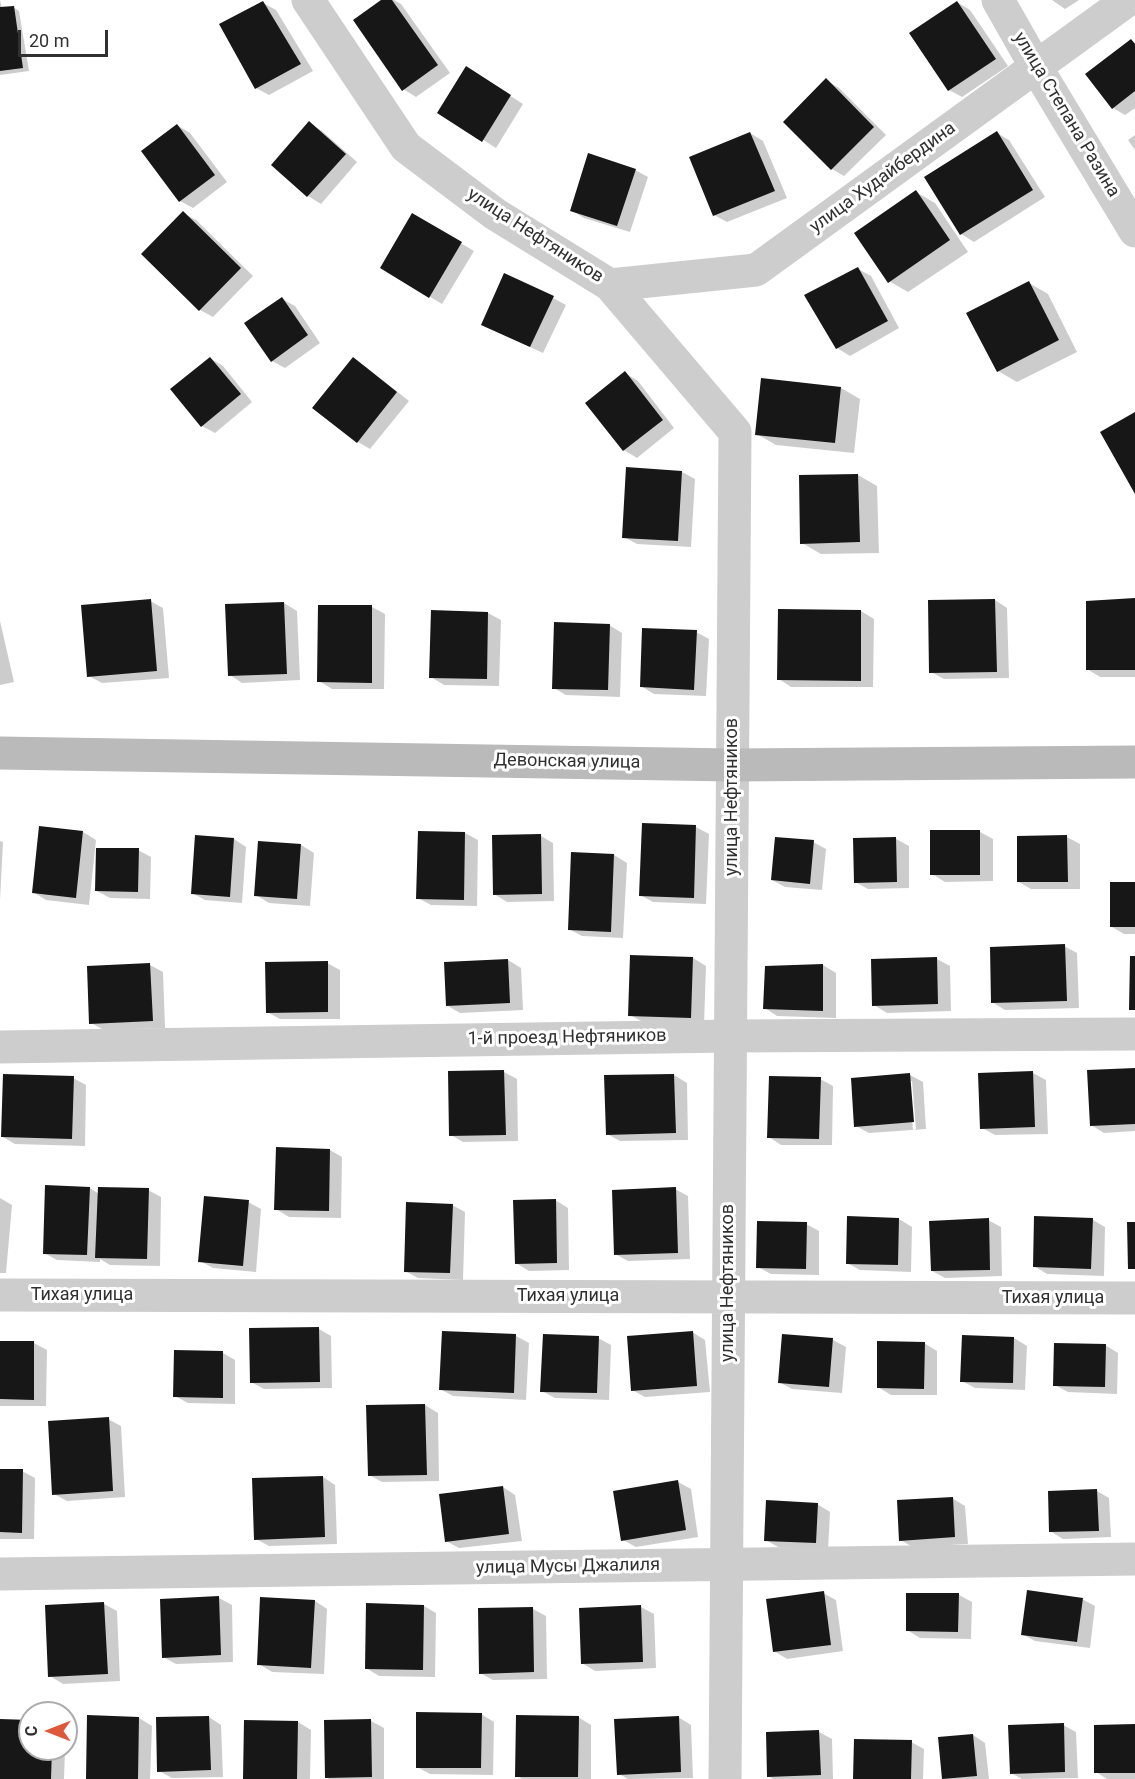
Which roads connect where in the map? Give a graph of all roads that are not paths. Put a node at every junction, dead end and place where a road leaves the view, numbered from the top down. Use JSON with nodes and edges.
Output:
{"nodes":[{"id":1,"x":308,"y":0,"type":"edge"},
{"id":2,"x":998,"y":0,"type":"edge"},
{"id":3,"x":1128,"y":0,"type":"edge"},
{"id":4,"x":1036,"y":67,"type":"junction"},
{"id":5,"x":1135,"y":231,"type":"edge"},
{"id":6,"x":610,"y":285,"type":"junction"},
{"id":7,"x":0,"y":753,"type":"edge"},
{"id":8,"x":1135,"y":762,"type":"edge"},
{"id":9,"x":732,"y":765,"type":"junction"},
{"id":10,"x":1135,"y":1034,"type":"edge"},
{"id":11,"x":730,"y":1036,"type":"junction"},
{"id":12,"x":0,"y":1047,"type":"edge"},
{"id":13,"x":0,"y":1295,"type":"edge"},
{"id":14,"x":728,"y":1296,"type":"junction"},
{"id":15,"x":1135,"y":1298,"type":"edge"},
{"id":16,"x":1135,"y":1560,"type":"edge"},
{"id":17,"x":726,"y":1566,"type":"junction"},
{"id":18,"x":0,"y":1574,"type":"edge"},
{"id":19,"x":724,"y":1779,"type":"edge"}],
"edges":[{"from":1,"to":6,"type":"street","name":"улица Нефтяников"},
{"from":2,"to":4,"type":"street","name":"улица Степана Разина"},
{"from":3,"to":4,"type":"street","name":"улица Худайбердина"},
{"from":4,"to":5,"type":"street","name":"улица Степана Разина"},
{"from":4,"to":6,"type":"street","name":"улица Худайбердина"},
{"from":6,"to":9,"type":"street","name":"улица Нефтяников"},
{"from":7,"to":9,"type":"main road","name":"Девонская улица"},
{"from":8,"to":9,"type":"main road","name":"Девонская улица"},
{"from":9,"to":11,"type":"street","name":"улица Нефтяников"},
{"from":10,"to":11,"type":"street","name":"1-й проезд Нефтяников"},
{"from":11,"to":12,"type":"street","name":"1-й проезд Нефтяников"},
{"from":11,"to":14,"type":"street","name":"улица Нефтяников"},
{"from":13,"to":14,"type":"street","name":"Тихая улица"},
{"from":14,"to":15,"type":"street","name":"Тихая улица"},
{"from":14,"to":17,"type":"street","name":"улица Нефтяников"},
{"from":16,"to":17,"type":"street","name":"улица Мусы Джалиля"},
{"from":17,"to":18,"type":"street","name":"улица Мусы Джалиля"},
{"from":17,"to":19,"type":"street","name":"улица Нефтяников"}]}
